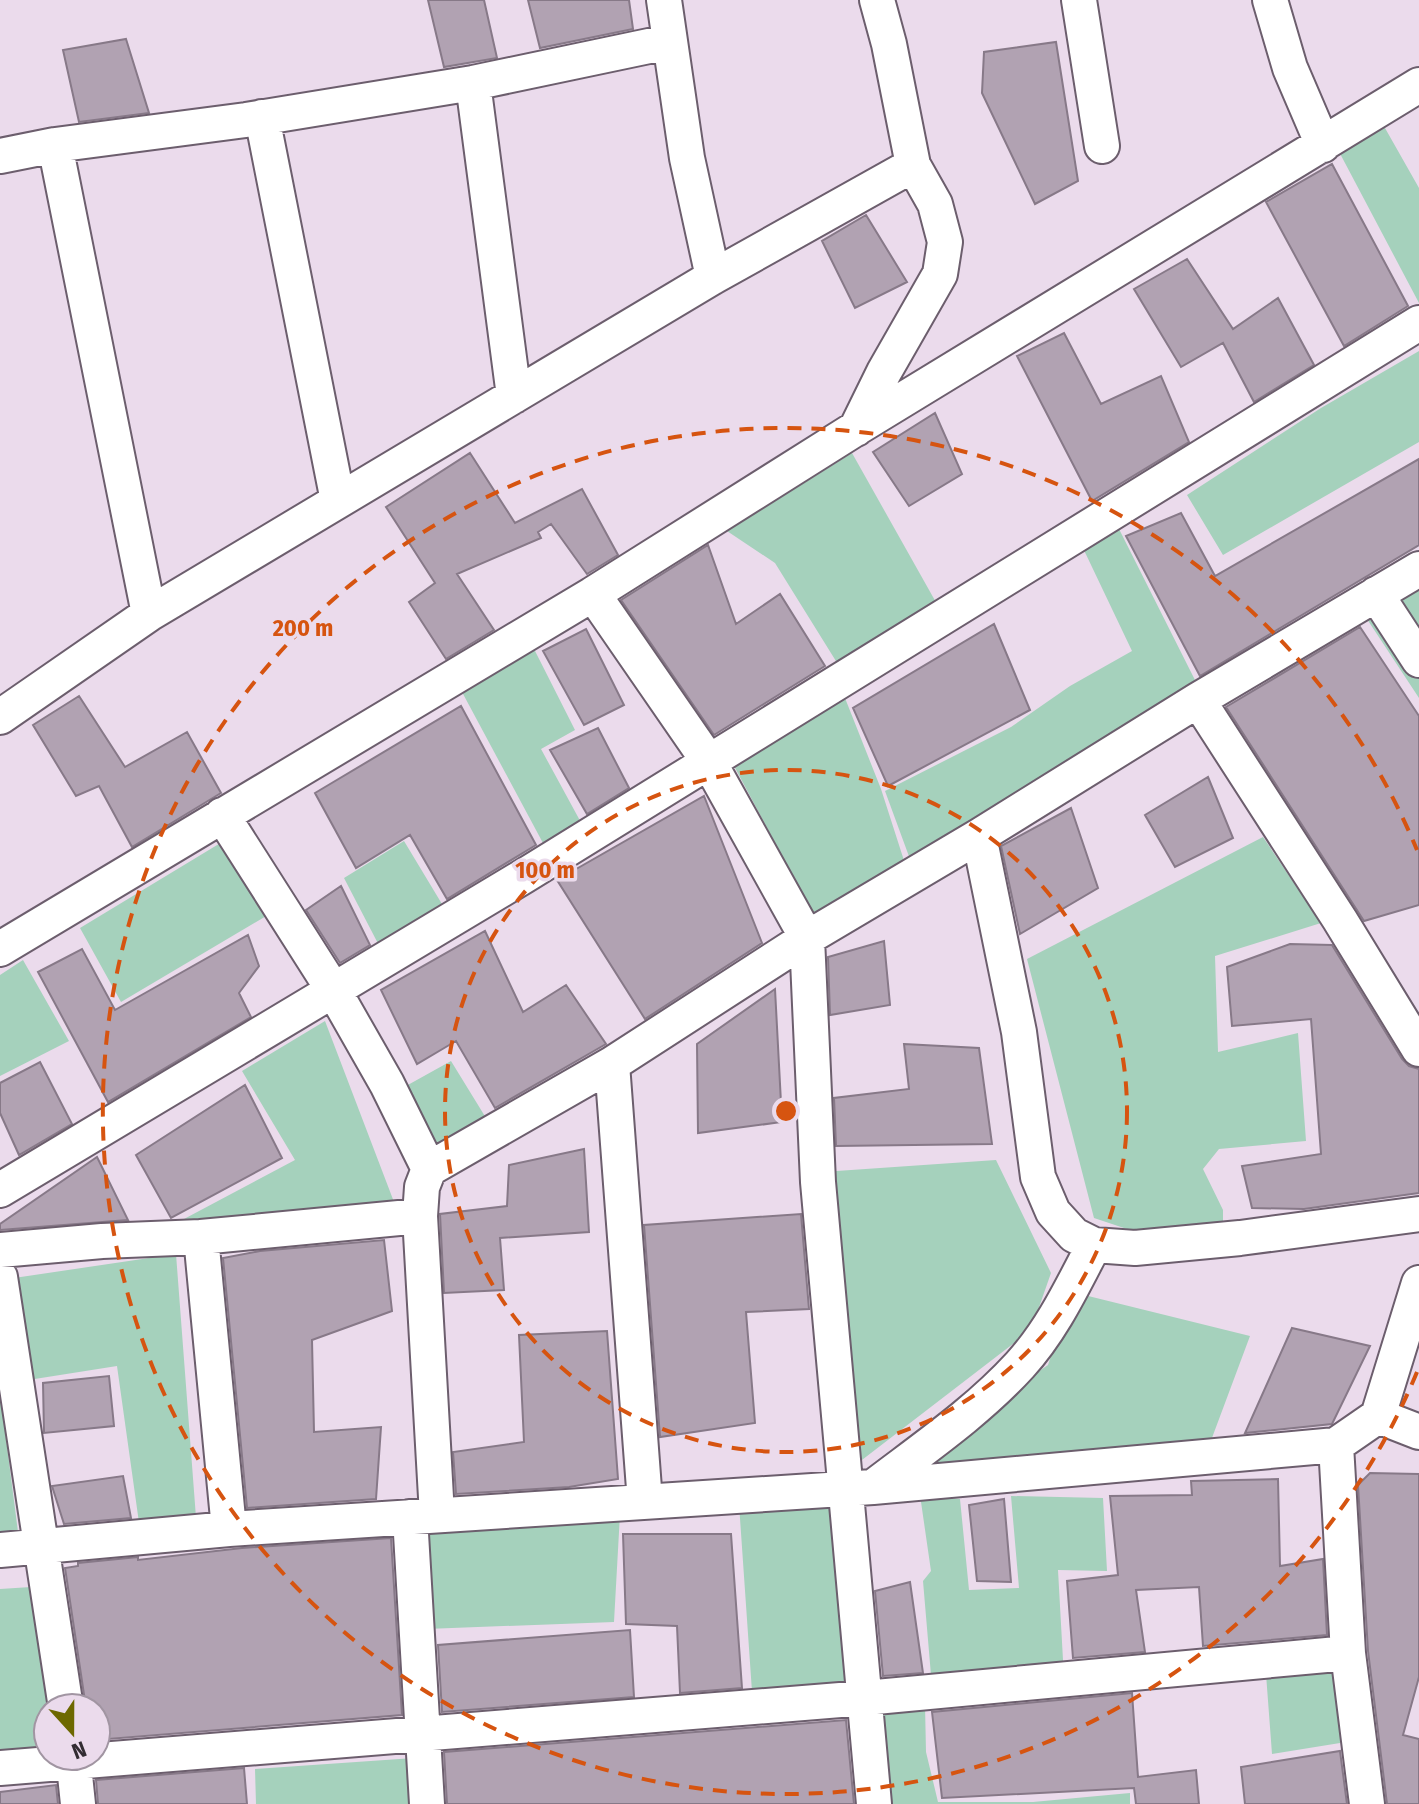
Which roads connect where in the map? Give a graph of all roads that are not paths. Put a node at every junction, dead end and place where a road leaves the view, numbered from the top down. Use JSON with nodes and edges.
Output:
{"nodes":[{"id":1,"x":664,"y":0,"type":"edge"},
{"id":2,"x":877,"y":0,"type":"edge"},
{"id":3,"x":1079,"y":0,"type":"edge"},
{"id":4,"x":1270,"y":0,"type":"edge"},
{"id":5,"x":668,"y":42,"type":"junction"},
{"id":6,"x":473,"y":83,"type":"junction"},
{"id":7,"x":1419,"y":85,"type":"edge"},
{"id":8,"x":262,"y":117,"type":"junction"},
{"id":9,"x":55,"y":145,"type":"junction"},
{"id":10,"x":1323,"y":145,"type":"junction"},
{"id":11,"x":1102,"y":146,"type":"dead end"},
{"id":12,"x":0,"y":156,"type":"edge"},
{"id":13,"x":913,"y":165,"type":"junction"},
{"id":14,"x":713,"y":277,"type":"junction"},
{"id":15,"x":1419,"y":323,"type":"edge"},
{"id":16,"x":514,"y":396,"type":"junction"},
{"id":17,"x":855,"y":429,"type":"junction"},
{"id":18,"x":338,"y":501,"type":"junction"},
{"id":19,"x":1419,"y":569,"type":"edge"},
{"id":20,"x":593,"y":594,"type":"junction"},
{"id":21,"x":1376,"y":594,"type":"junction"},
{"id":22,"x":149,"y":614,"type":"junction"},
{"id":23,"x":1419,"y":660,"type":"edge"},
{"id":24,"x":1198,"y":700,"type":"junction"},
{"id":25,"x":0,"y":717,"type":"edge"},
{"id":26,"x":709,"y":762,"type":"junction"},
{"id":27,"x":222,"y":815,"type":"junction"},
{"id":28,"x":979,"y":836,"type":"junction"},
{"id":29,"x":807,"y":938,"type":"junction"},
{"id":30,"x":0,"y":949,"type":"edge"},
{"id":31,"x":334,"y":991,"type":"junction"},
{"id":32,"x":1419,"y":1049,"type":"edge"},
{"id":33,"x":612,"y":1064,"type":"junction"},
{"id":34,"x":429,"y":1169,"type":"junction"},
{"id":35,"x":0,"y":1190,"type":"edge"},
{"id":36,"x":1419,"y":1214,"type":"edge"},
{"id":37,"x":420,"y":1216,"type":"junction"},
{"id":38,"x":201,"y":1237,"type":"junction"},
{"id":39,"x":1094,"y":1245,"type":"junction"},
{"id":40,"x":0,"y":1250,"type":"edge"},
{"id":41,"x":0,"y":1277,"type":"edge"},
{"id":42,"x":1419,"y":1283,"type":"edge"},
{"id":43,"x":1378,"y":1416,"type":"junction"},
{"id":44,"x":1419,"y":1432,"type":"edge"},
{"id":45,"x":1336,"y":1445,"type":"junction"},
{"id":46,"x":860,"y":1488,"type":"junction"},
{"id":47,"x":645,"y":1502,"type":"junction"},
{"id":48,"x":424,"y":1516,"type":"junction"},
{"id":49,"x":229,"y":1529,"type":"junction"},
{"id":50,"x":41,"y":1547,"type":"junction"},
{"id":51,"x":0,"y":1550,"type":"edge"},
{"id":52,"x":1348,"y":1653,"type":"junction"},
{"id":53,"x":64,"y":1692,"type":"edge"},
{"id":54,"x":865,"y":1698,"type":"junction"},
{"id":55,"x":425,"y":1732,"type":"junction"},
{"id":56,"x":112,"y":1756,"type":"edge"},
{"id":57,"x":32,"y":1764,"type":"edge"},
{"id":58,"x":0,"y":1768,"type":"edge"},
{"id":59,"x":75,"y":1772,"type":"edge"},
{"id":60,"x":78,"y":1804,"type":"edge"},
{"id":61,"x":427,"y":1804,"type":"edge"},
{"id":62,"x":874,"y":1804,"type":"edge"},
{"id":63,"x":1367,"y":1804,"type":"edge"}],
"edges":[{"from":1,"to":5,"type":"street"},
{"from":2,"to":13,"type":"street"},
{"from":3,"to":11,"type":"street"},
{"from":4,"to":10,"type":"street"},
{"from":5,"to":6,"type":"street"},
{"from":5,"to":14,"type":"street"},
{"from":6,"to":8,"type":"street"},
{"from":6,"to":16,"type":"street"},
{"from":7,"to":10,"type":"street"},
{"from":8,"to":9,"type":"street"},
{"from":8,"to":18,"type":"street"},
{"from":9,"to":12,"type":"street"},
{"from":9,"to":22,"type":"street"},
{"from":10,"to":17,"type":"street"},
{"from":13,"to":14,"type":"street"},
{"from":13,"to":17,"type":"street"},
{"from":14,"to":16,"type":"street"},
{"from":15,"to":26,"type":"street"},
{"from":16,"to":18,"type":"street"},
{"from":17,"to":20,"type":"street"},
{"from":18,"to":22,"type":"street"},
{"from":19,"to":21,"type":"street"},
{"from":20,"to":26,"type":"street"},
{"from":20,"to":27,"type":"street"},
{"from":21,"to":23,"type":"street"},
{"from":21,"to":24,"type":"street"},
{"from":22,"to":25,"type":"street"},
{"from":24,"to":28,"type":"street"},
{"from":24,"to":32,"type":"street"},
{"from":26,"to":29,"type":"street"},
{"from":26,"to":31,"type":"street"},
{"from":27,"to":30,"type":"street"},
{"from":27,"to":31,"type":"street"},
{"from":28,"to":29,"type":"street"},
{"from":28,"to":39,"type":"street"},
{"from":29,"to":33,"type":"street"},
{"from":29,"to":46,"type":"street"},
{"from":31,"to":34,"type":"street"},
{"from":31,"to":35,"type":"street"},
{"from":33,"to":34,"type":"street"},
{"from":33,"to":47,"type":"street"},
{"from":34,"to":37,"type":"street"},
{"from":36,"to":39,"type":"street"},
{"from":37,"to":38,"type":"street"},
{"from":37,"to":48,"type":"street"},
{"from":38,"to":40,"type":"street"},
{"from":38,"to":49,"type":"street"},
{"from":39,"to":46,"type":"street"},
{"from":41,"to":50,"type":"street"},
{"from":42,"to":43,"type":"street"},
{"from":43,"to":44,"type":"street"},
{"from":43,"to":45,"type":"street"},
{"from":45,"to":46,"type":"street"},
{"from":45,"to":52,"type":"street"},
{"from":46,"to":47,"type":"street"},
{"from":46,"to":54,"type":"street"},
{"from":47,"to":48,"type":"street"},
{"from":48,"to":49,"type":"street"},
{"from":48,"to":55,"type":"street"},
{"from":49,"to":50,"type":"street"},
{"from":50,"to":51,"type":"street"},
{"from":50,"to":53,"type":"street"},
{"from":52,"to":54,"type":"street"},
{"from":52,"to":63,"type":"street"},
{"from":54,"to":55,"type":"street"},
{"from":54,"to":62,"type":"street"},
{"from":55,"to":56,"type":"street"},
{"from":55,"to":61,"type":"street"},
{"from":57,"to":58,"type":"street"},
{"from":59,"to":60,"type":"street"}]}
